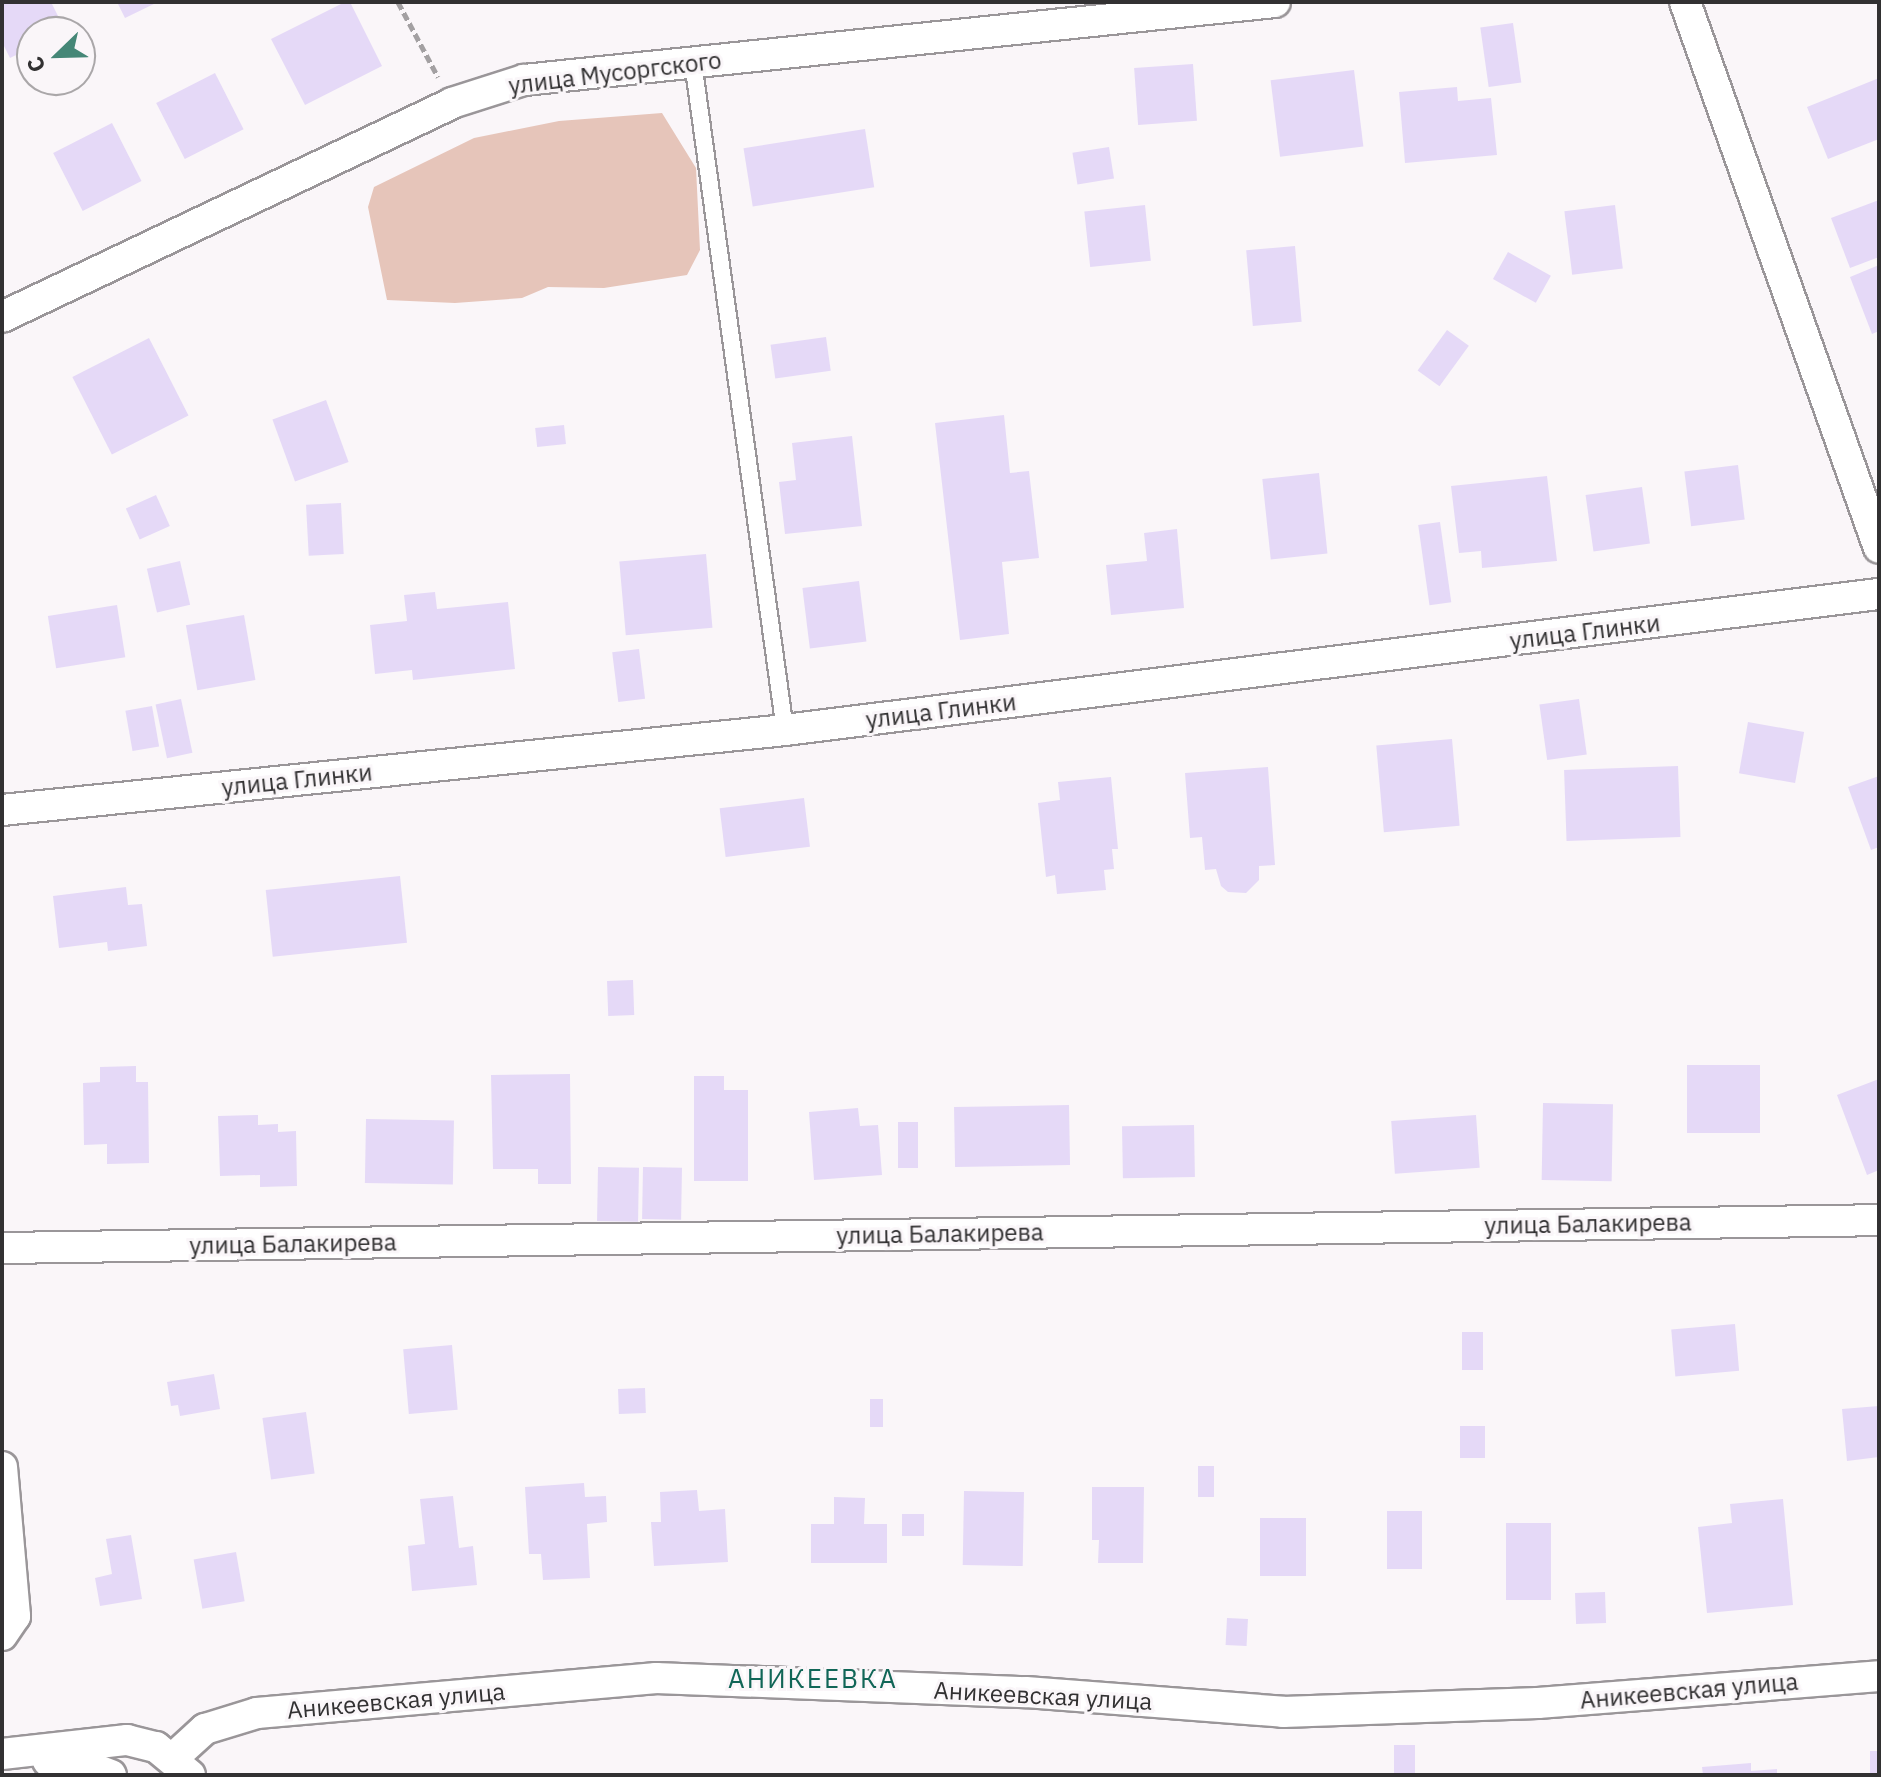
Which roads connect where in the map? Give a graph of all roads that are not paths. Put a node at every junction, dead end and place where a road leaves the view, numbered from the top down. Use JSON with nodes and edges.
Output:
{"nodes":[{"id":1,"x":1275,"y":2,"type":"edge"},
{"id":2,"x":1685,"y":2,"type":"edge"},
{"id":3,"x":693,"y":62,"type":"junction"},
{"id":4,"x":2,"y":317,"type":"edge"},
{"id":5,"x":1879,"y":548,"type":"edge"},
{"id":6,"x":1879,"y":594,"type":"edge"},
{"id":7,"x":785,"y":730,"type":"junction"},
{"id":8,"x":2,"y":810,"type":"edge"},
{"id":9,"x":1879,"y":1220,"type":"edge"},
{"id":10,"x":2,"y":1248,"type":"edge"},
{"id":11,"x":2,"y":1467,"type":"edge"},
{"id":12,"x":2,"y":1635,"type":"edge"},
{"id":13,"x":1879,"y":1676,"type":"edge"},
{"id":14,"x":2,"y":1756,"type":"edge"},
{"id":15,"x":181,"y":1767,"type":"edge"},
{"id":16,"x":111,"y":1775,"type":"edge"}],
"edges":[{"from":1,"to":3,"type":"street","name":"улица Мусоргского"},
{"from":2,"to":5,"type":"street"},
{"from":3,"to":4,"type":"street","name":"улица Мусоргского"},
{"from":3,"to":7,"type":"lane"},
{"from":6,"to":7,"type":"street","name":"улица Глинки"},
{"from":7,"to":8,"type":"street","name":"улица Глинки"},
{"from":9,"to":10,"type":"street","name":"улица Балакирева"},
{"from":11,"to":12,"type":"street"},
{"from":13,"to":15,"type":"street","name":"Аникеевская улица"},
{"from":14,"to":15,"type":"street"},
{"from":14,"to":16,"type":"street"}]}
